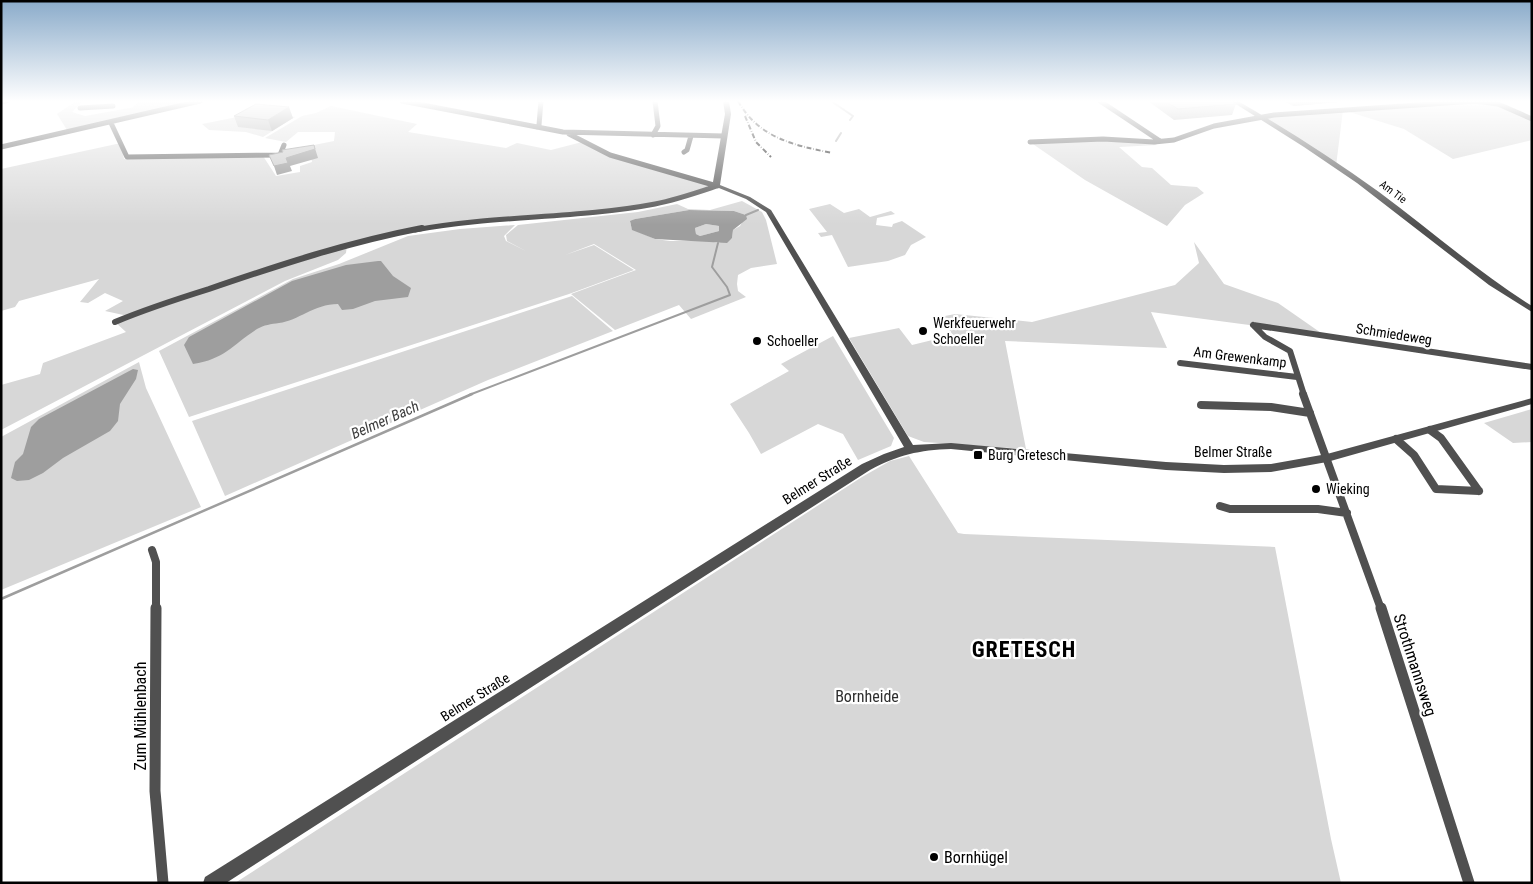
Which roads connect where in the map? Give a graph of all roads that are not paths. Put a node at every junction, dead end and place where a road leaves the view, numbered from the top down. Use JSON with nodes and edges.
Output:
{"nodes":[{"id":1,"x":23,"y":142,"type":"edge"},
{"id":2,"x":121,"y":142,"type":"edge"},
{"id":3,"x":584,"y":142,"type":"edge"},
{"id":4,"x":690,"y":142,"type":"edge"},
{"id":5,"x":723,"y":142,"type":"edge"},
{"id":6,"x":1302,"y":142,"type":"edge"},
{"id":7,"x":284,"y":145,"type":"dead end"},
{"id":8,"x":1,"y":147,"type":"edge"},
{"id":9,"x":684,"y":152,"type":"dead end"},
{"id":10,"x":717,"y":186,"type":"junction"},
{"id":11,"x":1532,"y":310,"type":"edge"},
{"id":12,"x":115,"y":322,"type":"dead end"},
{"id":13,"x":1253,"y":325,"type":"joint"},
{"id":14,"x":1180,"y":363,"type":"dead end"},
{"id":15,"x":1532,"y":368,"type":"edge"},
{"id":16,"x":1297,"y":377,"type":"junction"},
{"id":17,"x":1532,"y":401,"type":"edge"},
{"id":18,"x":1201,"y":405,"type":"dead end"},
{"id":19,"x":1310,"y":413,"type":"junction"},
{"id":20,"x":1430,"y":430,"type":"junction"},
{"id":21,"x":1396,"y":439,"type":"junction"},
{"id":22,"x":910,"y":449,"type":"junction"},
{"id":23,"x":1327,"y":458,"type":"junction"},
{"id":24,"x":1220,"y":506,"type":"dead end"},
{"id":25,"x":1347,"y":513,"type":"junction"},
{"id":26,"x":152,"y":550,"type":"dead end"},
{"id":27,"x":163,"y":883,"type":"edge"},
{"id":28,"x":211,"y":883,"type":"edge"},
{"id":29,"x":1469,"y":883,"type":"edge"}],
"edges":[{"from":1,"to":8,"type":"street"},
{"from":2,"to":7,"type":"street"},
{"from":3,"to":10,"type":"street"},
{"from":4,"to":9,"type":"street"},
{"from":5,"to":10,"type":"street"},
{"from":6,"to":11,"type":"street","name":"Am Tie"},
{"from":10,"to":12,"type":"street"},
{"from":10,"to":22,"type":"street"},
{"from":13,"to":15,"type":"street","name":"Schmiedeweg"},
{"from":13,"to":16,"type":"street","name":"Am Grewenkamp"},
{"from":14,"to":16,"type":"street","name":"Am Grewenkamp"},
{"from":16,"to":19,"type":"street","name":"Am Grewenkamp"},
{"from":17,"to":20,"type":"street","name":"Belmer Straße"},
{"from":18,"to":19,"type":"street"},
{"from":19,"to":23,"type":"street","name":"Am Grewenkamp"},
{"from":20,"to":21,"type":"street","name":"Belmer Straße"},
{"from":20,"to":21,"type":"street"},
{"from":21,"to":23,"type":"street","name":"Belmer Straße"},
{"from":22,"to":23,"type":"street","name":"Belmer Straße"},
{"from":22,"to":28,"type":"street","name":"Belmer Straße"},
{"from":23,"to":25,"type":"street","name":"Strothmannsweg"},
{"from":24,"to":25,"type":"street"},
{"from":25,"to":29,"type":"street","name":"Strothmannsweg"},
{"from":26,"to":27,"type":"street","name":"Zum Mühlenbach"}]}
